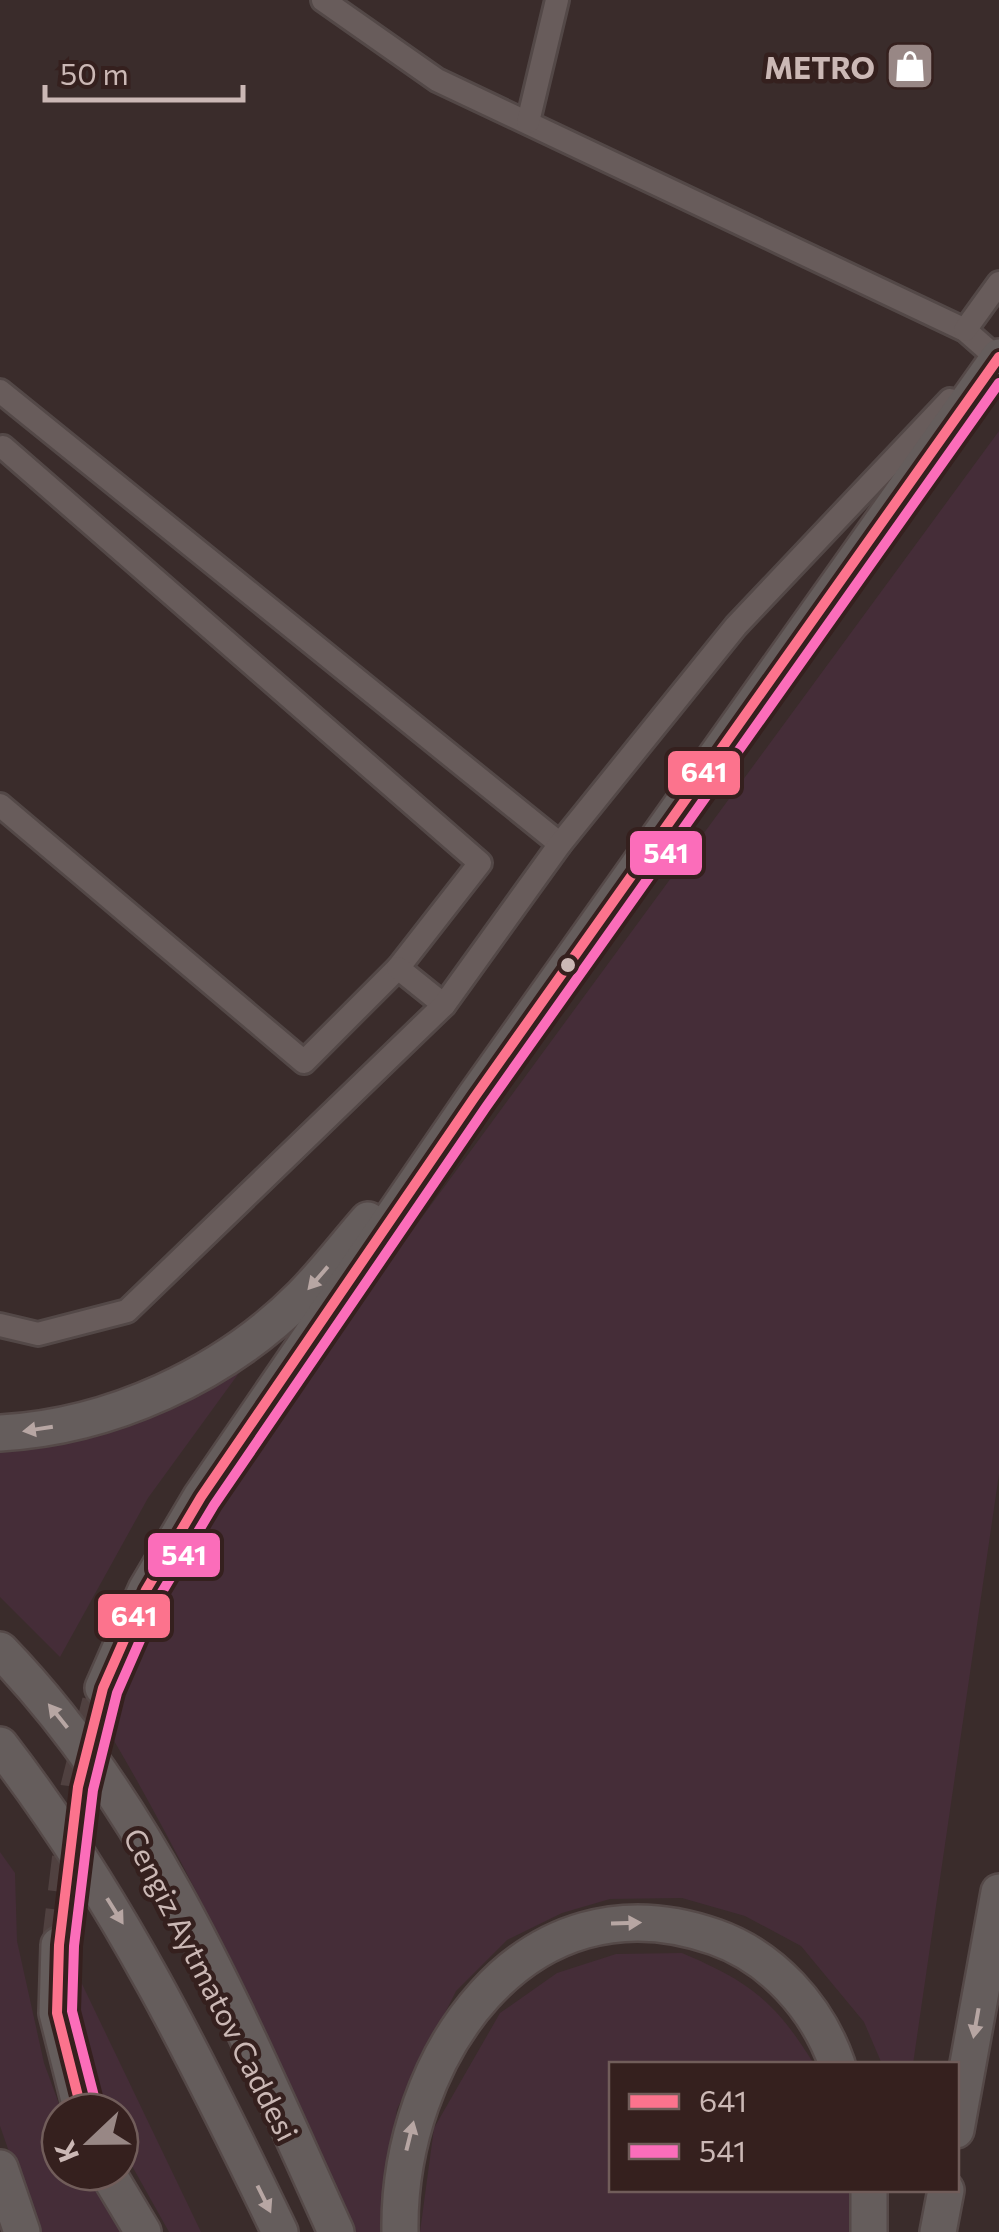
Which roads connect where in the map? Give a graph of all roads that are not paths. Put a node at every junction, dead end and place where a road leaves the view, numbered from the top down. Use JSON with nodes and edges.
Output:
{"nodes":[{"id":1,"x":323,"y":0,"type":"edge"},
{"id":2,"x":557,"y":0,"type":"edge"},
{"id":3,"x":528,"y":122,"type":"junction"},
{"id":4,"x":999,"y":283,"type":"edge"},
{"id":5,"x":965,"y":330,"type":"junction"},
{"id":6,"x":995,"y":355,"type":"edge"},
{"id":7,"x":0,"y":391,"type":"edge"},
{"id":8,"x":0,"y":471,"type":"edge"},
{"id":9,"x":0,"y":805,"type":"edge"},
{"id":10,"x":560,"y":844,"type":"junction"},
{"id":11,"x":398,"y":968,"type":"junction"},
{"id":12,"x":444,"y":1005,"type":"junction"},
{"id":13,"x":474,"y":1098,"type":"junction"},
{"id":14,"x":0,"y":1325,"type":"edge"},
{"id":15,"x":0,"y":1433,"type":"edge"},
{"id":16,"x":0,"y":1650,"type":"edge"},
{"id":17,"x":103,"y":1688,"type":"tunnel mouth"},
{"id":18,"x":0,"y":1745,"type":"edge"},
{"id":19,"x":999,"y":1892,"type":"edge"},
{"id":20,"x":59,"y":1945,"type":"tunnel mouth"},
{"id":21,"x":837,"y":2062,"type":"edge"},
{"id":22,"x":77,"y":2092,"type":"edge"},
{"id":23,"x":959,"y":2113,"type":"edge"},
{"id":24,"x":0,"y":2168,"type":"edge"},
{"id":25,"x":120,"y":2192,"type":"edge"},
{"id":26,"x":869,"y":2192,"type":"edge"},
{"id":27,"x":946,"y":2192,"type":"edge"},
{"id":28,"x":22,"y":2232,"type":"edge"},
{"id":29,"x":144,"y":2232,"type":"edge"},
{"id":30,"x":280,"y":2232,"type":"edge"},
{"id":31,"x":336,"y":2232,"type":"edge"},
{"id":32,"x":400,"y":2232,"type":"edge"},
{"id":33,"x":869,"y":2232,"type":"edge"},
{"id":34,"x":938,"y":2232,"type":"edge"}],
"edges":[{"from":1,"to":3,"type":"street"},
{"from":2,"to":3,"type":"street"},
{"from":3,"to":5,"type":"street"},
{"from":4,"to":5,"type":"street"},
{"from":5,"to":6,"type":"street"},
{"from":6,"to":10,"type":"street"},
{"from":6,"to":13,"type":"highway"},
{"from":7,"to":10,"type":"street"},
{"from":8,"to":11,"type":"street"},
{"from":9,"to":11,"type":"street"},
{"from":10,"to":12,"type":"street"},
{"from":11,"to":12,"type":"street"},
{"from":12,"to":14,"type":"street"},
{"from":13,"to":15,"type":"highway","one_way":true},
{"from":13,"to":17,"type":"highway"},
{"from":31,"to":16,"type":"highway","name":"Cengiz Aytmatov Caddesi","one_way":true},
{"from":18,"to":30,"type":"highway","name":"Cengiz Aytmatov Caddesi","one_way":true},
{"from":19,"to":23,"type":"highway","one_way":true},
{"from":20,"to":22,"type":"highway"},
{"from":32,"to":21,"type":"highway","one_way":true},
{"from":24,"to":28,"type":"highway"},
{"from":25,"to":29,"type":"highway"},
{"from":26,"to":33,"type":"highway"},
{"from":27,"to":34,"type":"highway"}]}
